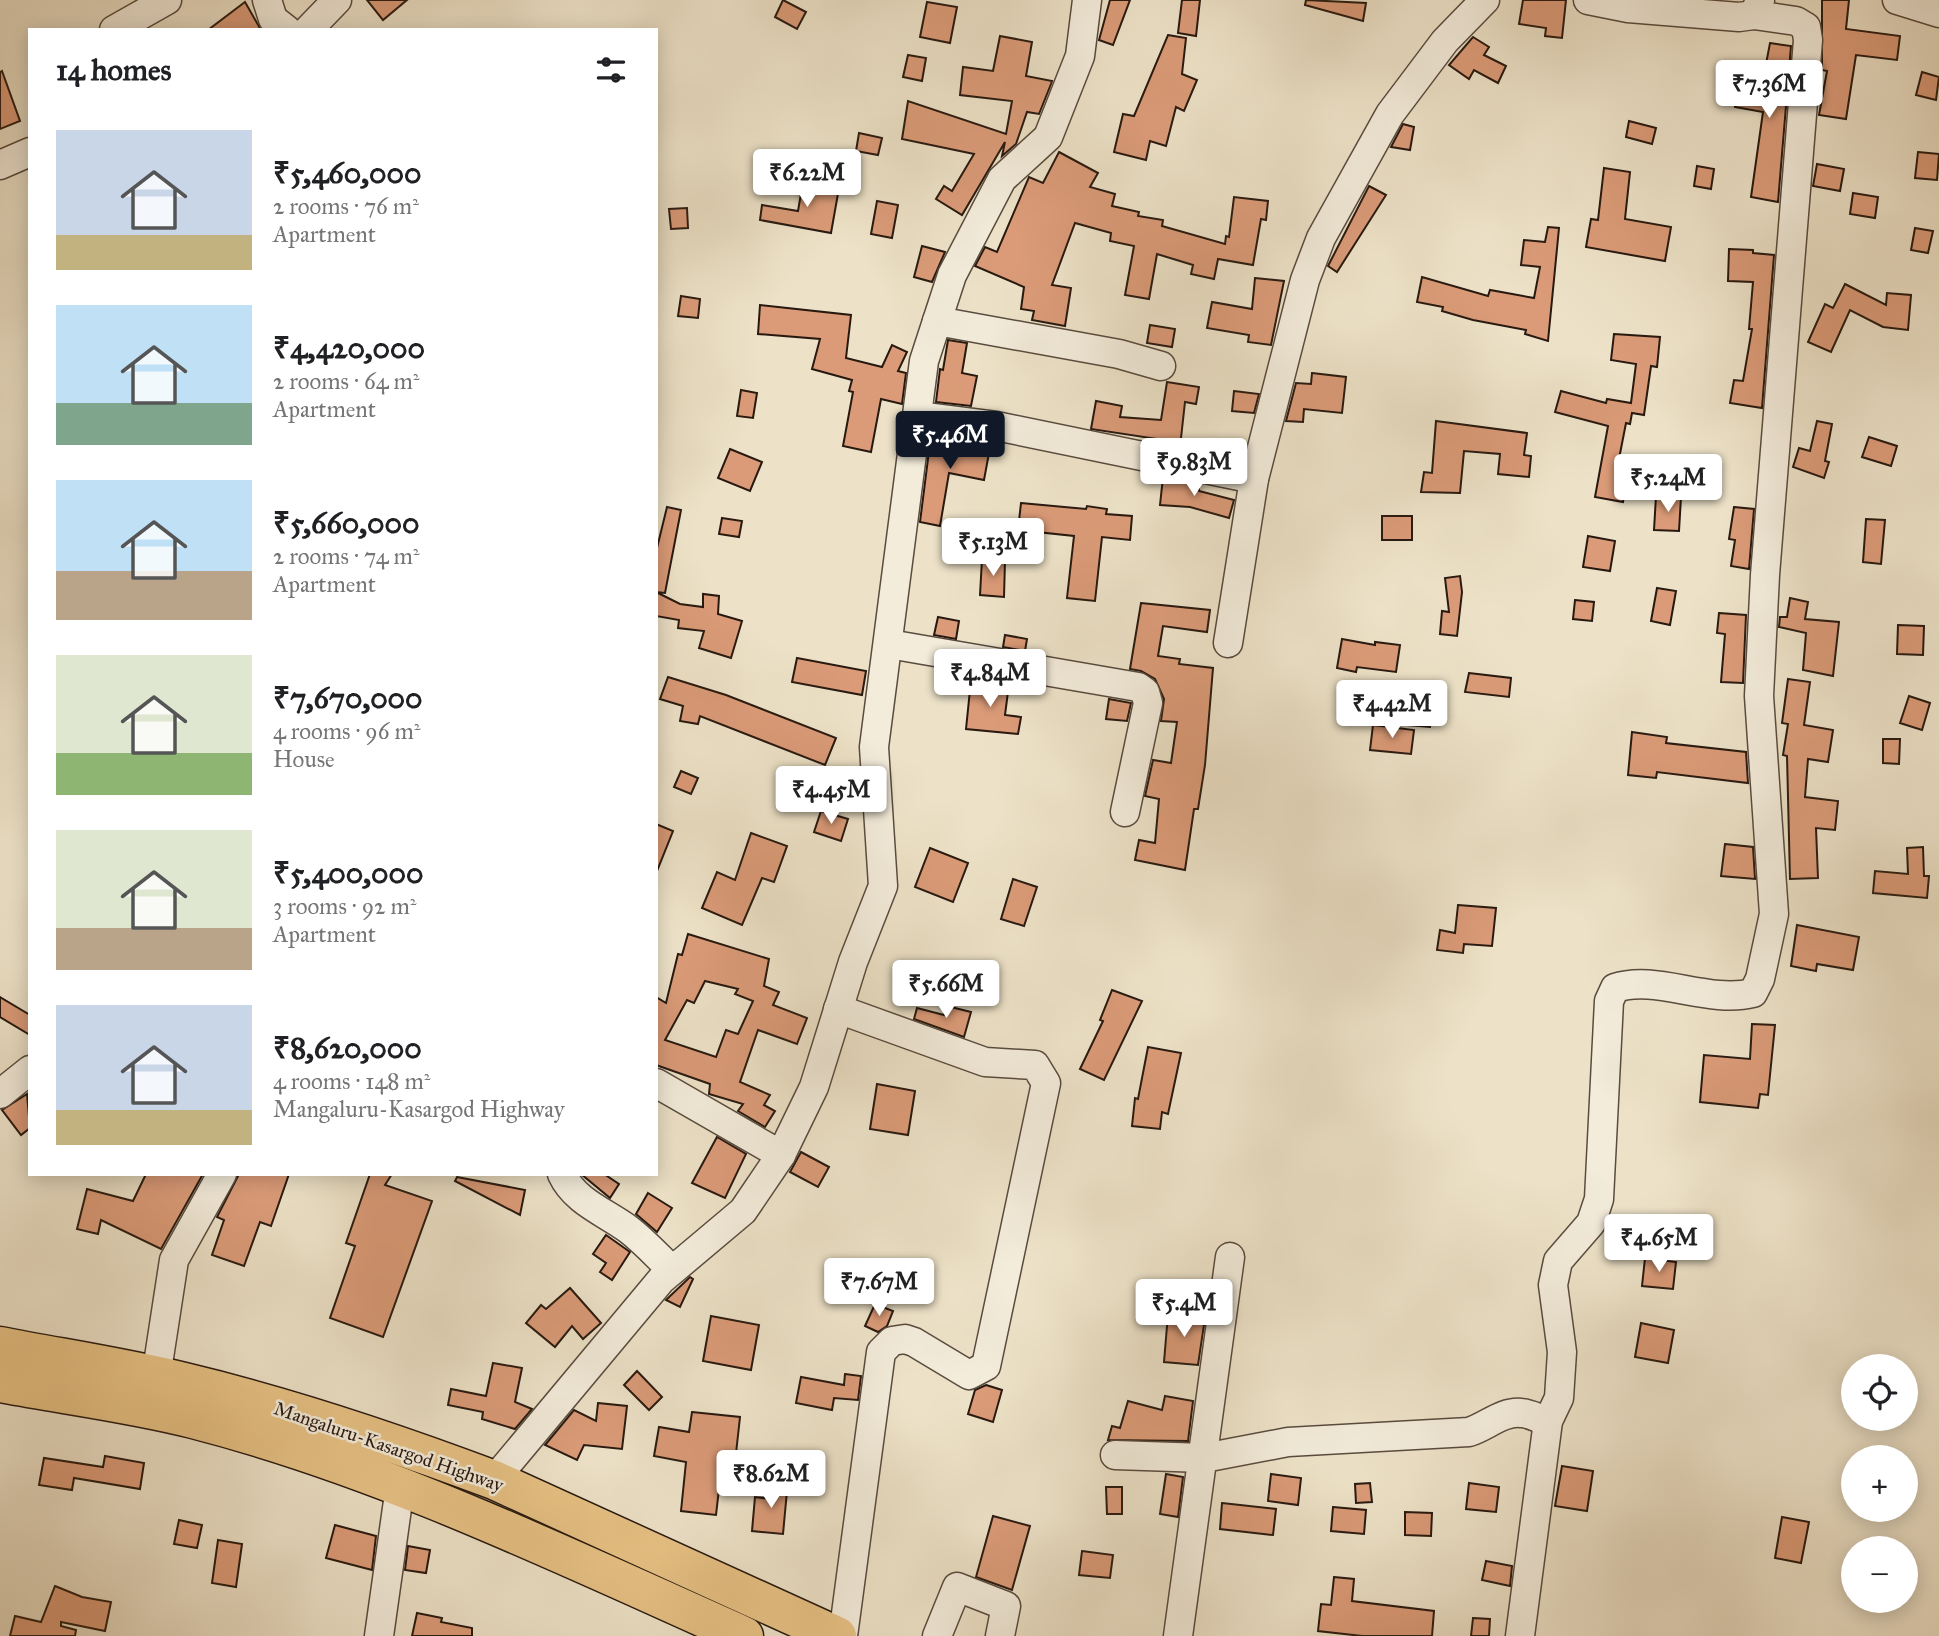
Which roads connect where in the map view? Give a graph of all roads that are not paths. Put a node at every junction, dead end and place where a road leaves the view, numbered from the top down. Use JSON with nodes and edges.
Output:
{"nodes":[{"id":1,"x":167,"y":0,"type":"edge"},
{"id":2,"x":267,"y":0,"type":"edge"},
{"id":3,"x":337,"y":0,"type":"edge"},
{"id":4,"x":1087,"y":0,"type":"edge"},
{"id":5,"x":1485,"y":0,"type":"edge"},
{"id":6,"x":1588,"y":0,"type":"edge"},
{"id":7,"x":1897,"y":0,"type":"edge"},
{"id":8,"x":1757,"y":7,"type":"edge"},
{"id":9,"x":1939,"y":13,"type":"edge"},
{"id":10,"x":118,"y":28,"type":"edge"},
{"id":11,"x":284,"y":28,"type":"edge"},
{"id":12,"x":310,"y":28,"type":"edge"},
{"id":13,"x":28,"y":153,"type":"edge"},
{"id":14,"x":0,"y":165,"type":"edge"},
{"id":15,"x":937,"y":321,"type":"junction"},
{"id":16,"x":1161,"y":366,"type":"dead end"},
{"id":17,"x":917,"y":416,"type":"junction"},
{"id":18,"x":1255,"y":479,"type":"junction"},
{"id":19,"x":1228,"y":643,"type":"dead end"},
{"id":20,"x":888,"y":644,"type":"junction"},
{"id":21,"x":1125,"y":812,"type":"dead end"},
{"id":22,"x":838,"y":1009,"type":"junction"},
{"id":23,"x":28,"y":1072,"type":"edge"},
{"id":24,"x":658,"y":1084,"type":"edge"},
{"id":25,"x":0,"y":1094,"type":"edge"},
{"id":26,"x":781,"y":1154,"type":"junction"},
{"id":27,"x":221,"y":1176,"type":"edge"},
{"id":28,"x":563,"y":1176,"type":"edge"},
{"id":29,"x":1230,"y":1257,"type":"dead end"},
{"id":30,"x":672,"y":1270,"type":"junction"},
{"id":31,"x":0,"y":1346,"type":"edge"},
{"id":32,"x":156,"y":1377,"type":"junction"},
{"id":33,"x":0,"y":1383,"type":"edge"},
{"id":34,"x":1548,"y":1421,"type":"junction"},
{"id":35,"x":1115,"y":1455,"type":"dead end"},
{"id":36,"x":1205,"y":1458,"type":"junction"},
{"id":37,"x":494,"y":1480,"type":"junction"},
{"id":38,"x":400,"y":1488,"type":"junction"},
{"id":39,"x":379,"y":1636,"type":"edge"},
{"id":40,"x":744,"y":1636,"type":"edge"},
{"id":41,"x":837,"y":1636,"type":"edge"},
{"id":42,"x":843,"y":1636,"type":"edge"},
{"id":43,"x":937,"y":1636,"type":"edge"},
{"id":44,"x":1000,"y":1636,"type":"edge"},
{"id":45,"x":1178,"y":1636,"type":"edge"},
{"id":46,"x":1520,"y":1636,"type":"edge"}],
"edges":[{"from":1,"to":10,"type":"street"},
{"from":2,"to":11,"type":"street"},
{"from":3,"to":12,"type":"street"},
{"from":4,"to":15,"type":"street"},
{"from":5,"to":18,"type":"street"},
{"from":6,"to":8,"type":"street"},
{"from":7,"to":9,"type":"street"},
{"from":8,"to":34,"type":"street"},
{"from":13,"to":14,"type":"street"},
{"from":15,"to":16,"type":"street"},
{"from":15,"to":17,"type":"street"},
{"from":17,"to":18,"type":"street"},
{"from":17,"to":20,"type":"street"},
{"from":18,"to":19,"type":"street"},
{"from":20,"to":21,"type":"street"},
{"from":20,"to":22,"type":"street"},
{"from":22,"to":26,"type":"street"},
{"from":22,"to":42,"type":"street"},
{"from":23,"to":25,"type":"street"},
{"from":24,"to":26,"type":"street"},
{"from":26,"to":30,"type":"street"},
{"from":27,"to":32,"type":"street"},
{"from":28,"to":30,"type":"street"},
{"from":29,"to":36,"type":"street"},
{"from":30,"to":37,"type":"street"},
{"from":31,"to":32,"type":"highway","name":"Mangaluru-Kasargod Highway"},
{"from":32,"to":37,"type":"highway","name":"Mangaluru-Kasargod Highway"},
{"from":33,"to":38,"type":"highway","name":"Mangaluru-Kasargod Highway"},
{"from":34,"to":36,"type":"street"},
{"from":34,"to":46,"type":"street"},
{"from":35,"to":36,"type":"street"},
{"from":36,"to":45,"type":"street"},
{"from":37,"to":41,"type":"highway","name":"Mangaluru-Kasargod Highway"},
{"from":38,"to":39,"type":"street"},
{"from":38,"to":40,"type":"highway","name":"Mangaluru-Kasargod Highway"},
{"from":43,"to":44,"type":"street"}]}
